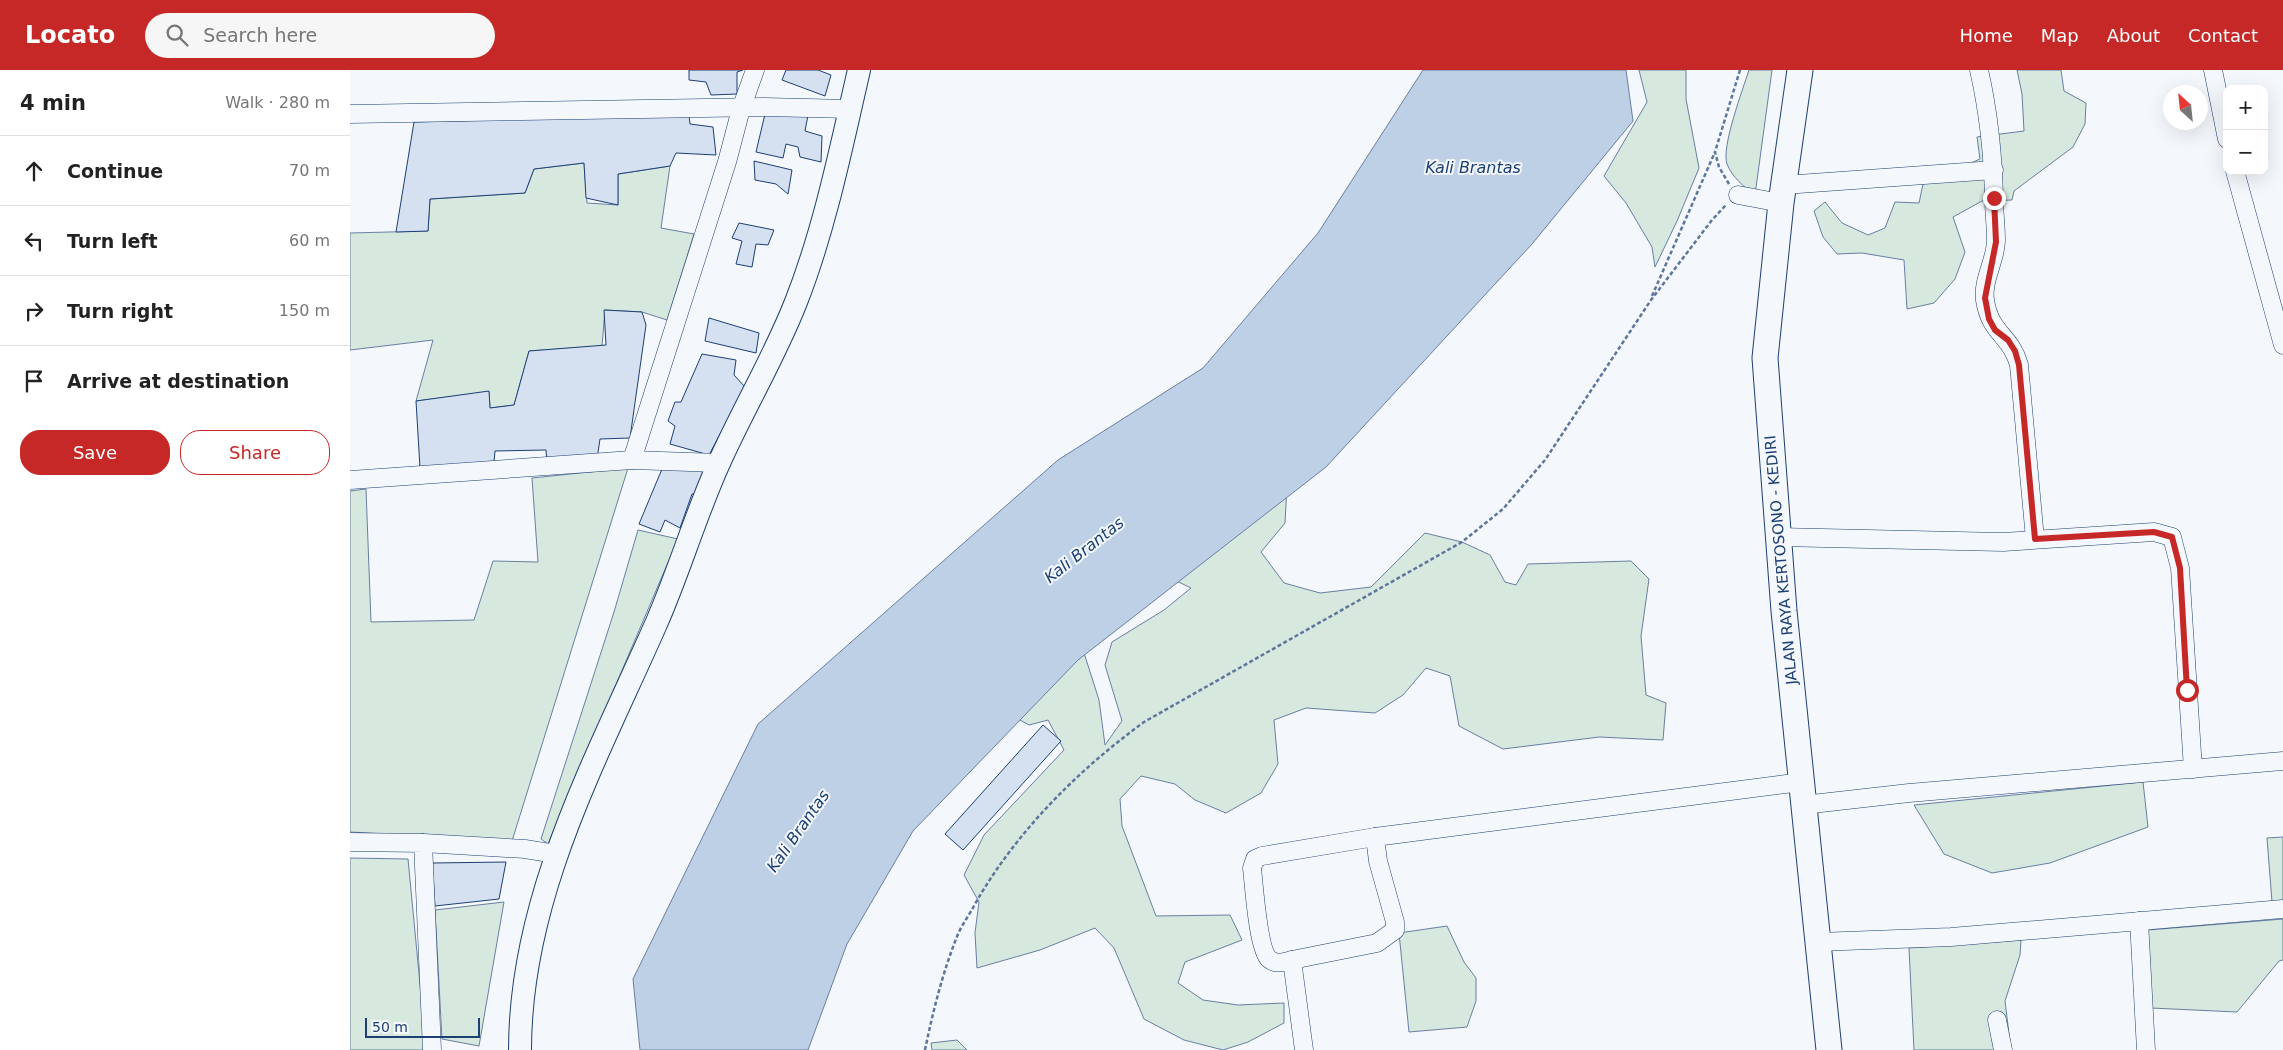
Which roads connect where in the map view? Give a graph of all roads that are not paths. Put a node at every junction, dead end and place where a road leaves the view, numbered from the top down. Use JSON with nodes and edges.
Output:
{"nodes":[{"id":1,"x":755,"y":70,"type":"edge"},
{"id":2,"x":859,"y":70,"type":"edge"},
{"id":3,"x":1800,"y":70,"type":"edge"},
{"id":4,"x":1979,"y":70,"type":"edge"},
{"id":5,"x":2213,"y":70,"type":"edge"},
{"id":6,"x":752,"y":108,"type":"junction"},
{"id":7,"x":850,"y":109,"type":"junction"},
{"id":8,"x":350,"y":114,"type":"edge"},
{"id":9,"x":2225,"y":130,"type":"edge"},
{"id":10,"x":1994,"y":170,"type":"junction"},
{"id":11,"x":2236,"y":175,"type":"edge"},
{"id":12,"x":1783,"y":194,"type":"junction"},
{"id":13,"x":1738,"y":195,"type":"road end"},
{"id":14,"x":2283,"y":344,"type":"edge"},
{"id":15,"x":632,"y":460,"type":"junction"},
{"id":16,"x":719,"y":463,"type":"junction"},
{"id":17,"x":350,"y":480,"type":"edge"},
{"id":18,"x":1777,"y":537,"type":"junction"},
{"id":19,"x":2035,"y":539,"type":"junction"},
{"id":20,"x":2283,"y":760,"type":"edge"},
{"id":21,"x":2193,"y":769,"type":"junction"},
{"id":22,"x":1802,"y":794,"type":"junction"},
{"id":23,"x":1375,"y":837,"type":"junction"},
{"id":24,"x":350,"y":842,"type":"edge"},
{"id":25,"x":423,"y":843,"type":"junction"},
{"id":26,"x":540,"y":851,"type":"junction"},
{"id":27,"x":2283,"y":910,"type":"edge"},
{"id":28,"x":2139,"y":921,"type":"junction"},
{"id":29,"x":1818,"y":942,"type":"junction"},
{"id":30,"x":1292,"y":960,"type":"junction"},
{"id":31,"x":1997,"y":1020,"type":"dead end"},
{"id":32,"x":432,"y":1050,"type":"edge"},
{"id":33,"x":520,"y":1050,"type":"edge"},
{"id":34,"x":1304,"y":1050,"type":"edge"},
{"id":35,"x":1829,"y":1050,"type":"edge"},
{"id":36,"x":2003,"y":1050,"type":"edge"},
{"id":37,"x":2146,"y":1050,"type":"edge"}],
"edges":[{"from":1,"to":6,"type":"street"},
{"from":2,"to":7,"type":"main road"},
{"from":3,"to":12,"type":"highway","name":"JALAN RAYA KERTOSONO - KEDIRI"},
{"from":4,"to":10,"type":"street"},
{"from":5,"to":9,"type":"street"},
{"from":6,"to":7,"type":"street"},
{"from":6,"to":8,"type":"street"},
{"from":6,"to":15,"type":"street"},
{"from":7,"to":16,"type":"main road"},
{"from":10,"to":12,"type":"street"},
{"from":10,"to":19,"type":"street"},
{"from":11,"to":14,"type":"street"},
{"from":12,"to":13,"type":"street"},
{"from":12,"to":18,"type":"highway","name":"JALAN RAYA KERTOSONO - KEDIRI"},
{"from":15,"to":16,"type":"street"},
{"from":15,"to":17,"type":"street"},
{"from":16,"to":26,"type":"main road"},
{"from":18,"to":19,"type":"street"},
{"from":18,"to":22,"type":"highway","name":"JALAN RAYA KERTOSONO - KEDIRI"},
{"from":19,"to":21,"type":"street"},
{"from":20,"to":21,"type":"street"},
{"from":21,"to":22,"type":"street"},
{"from":22,"to":23,"type":"street"},
{"from":22,"to":29,"type":"highway","name":"JALAN RAYA KERTOSONO - KEDIRI"},
{"from":23,"to":30,"type":"street"},
{"from":23,"to":30,"type":"street"},
{"from":24,"to":25,"type":"street"},
{"from":25,"to":26,"type":"street"},
{"from":25,"to":32,"type":"street"},
{"from":26,"to":33,"type":"main road"},
{"from":27,"to":28,"type":"street"},
{"from":28,"to":29,"type":"street"},
{"from":28,"to":37,"type":"street"},
{"from":29,"to":35,"type":"highway","name":"JALAN RAYA KERTOSONO - KEDIRI"},
{"from":30,"to":34,"type":"street"},
{"from":31,"to":36,"type":"street"}]}
